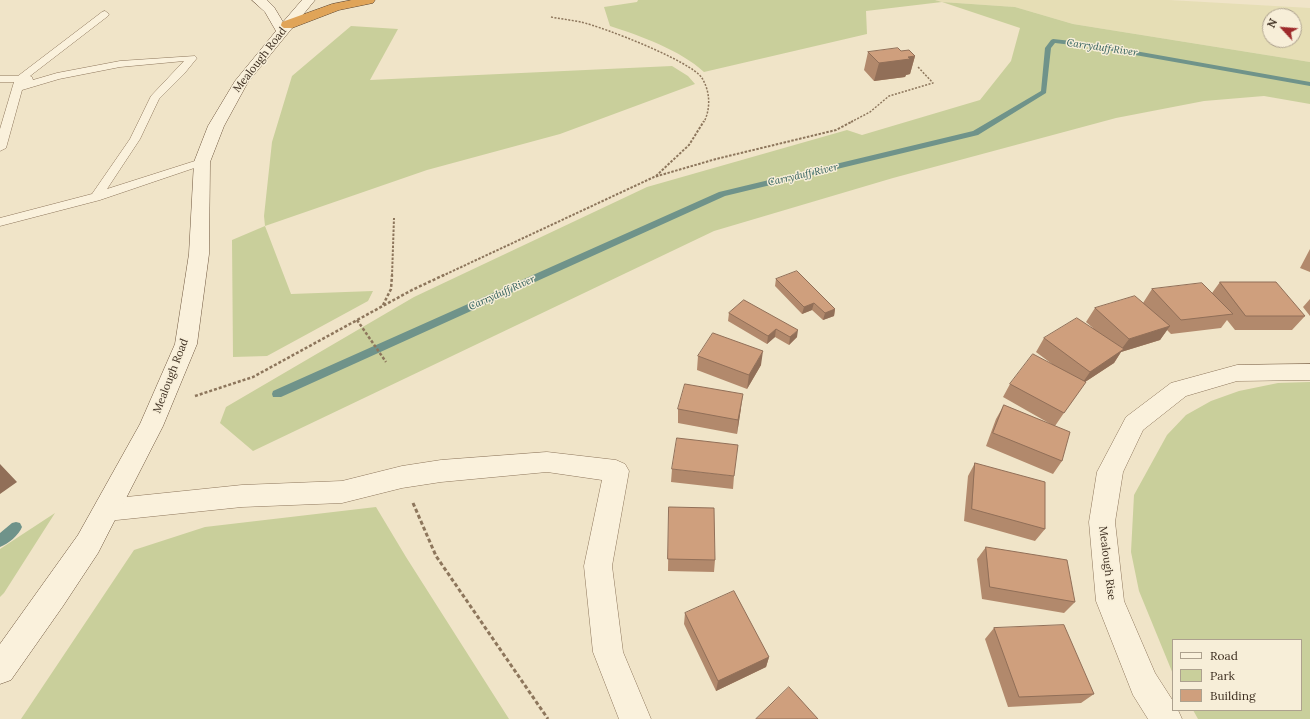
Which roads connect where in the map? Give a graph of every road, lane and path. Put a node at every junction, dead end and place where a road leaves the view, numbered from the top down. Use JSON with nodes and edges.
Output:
{"nodes":[{"id":1,"x":258,"y":0,"type":"edge"},
{"id":2,"x":308,"y":0,"type":"edge"},
{"id":3,"x":369,"y":0,"type":"edge"},
{"id":4,"x":105,"y":14,"type":"dead end"},
{"id":5,"x":551,"y":17,"type":"dead end"},
{"id":6,"x":285,"y":28,"type":"junction"},
{"id":7,"x":918,"y":67,"type":"dead end"},
{"id":8,"x":0,"y":79,"type":"edge"},
{"id":9,"x":19,"y":84,"type":"junction"},
{"id":10,"x":0,"y":148,"type":"edge"},
{"id":11,"x":202,"y":162,"type":"junction"},
{"id":12,"x":654,"y":177,"type":"junction"},
{"id":13,"x":96,"y":197,"type":"junction"},
{"id":14,"x":394,"y":218,"type":"dead end"},
{"id":15,"x":0,"y":222,"type":"edge"},
{"id":16,"x":383,"y":305,"type":"junction"},
{"id":17,"x":357,"y":320,"type":"junction"},
{"id":18,"x":386,"y":362,"type":"dead end"},
{"id":19,"x":1310,"y":372,"type":"edge"},
{"id":20,"x":160,"y":407,"type":"junction"},
{"id":21,"x":402,"y":477,"type":"junction"},
{"id":22,"x":107,"y":510,"type":"junction"},
{"id":23,"x":0,"y":669,"type":"edge"},
{"id":24,"x":548,"y":719,"type":"edge"},
{"id":25,"x":635,"y":719,"type":"edge"},
{"id":26,"x":1166,"y":719,"type":"edge"}],
"edges":[{"from":1,"to":6,"type":"street"},
{"from":2,"to":6,"type":"street","name":"Mealough Road"},
{"from":3,"to":6,"type":"highway"},
{"from":4,"to":9,"type":"lane"},
{"from":5,"to":12,"type":"path"},
{"from":6,"to":11,"type":"street","name":"Mealough Road"},
{"from":7,"to":12,"type":"path"},
{"from":8,"to":9,"type":"lane"},
{"from":9,"to":10,"type":"lane"},
{"from":9,"to":13,"type":"lane"},
{"from":11,"to":13,"type":"lane"},
{"from":11,"to":20,"type":"street","name":"Mealough Road"},
{"from":12,"to":16,"type":"path"},
{"from":13,"to":15,"type":"lane"},
{"from":14,"to":16,"type":"path"},
{"from":16,"to":17,"type":"path"},
{"from":17,"to":18,"type":"path"},
{"from":17,"to":20,"type":"path"},
{"from":19,"to":26,"type":"street","name":"Mealough Rise"},
{"from":20,"to":22,"type":"street","name":"Mealough Road"},
{"from":21,"to":22,"type":"street"},
{"from":21,"to":24,"type":"path"},
{"from":21,"to":25,"type":"street"},
{"from":22,"to":23,"type":"street","name":"Mealough Road"}]}
